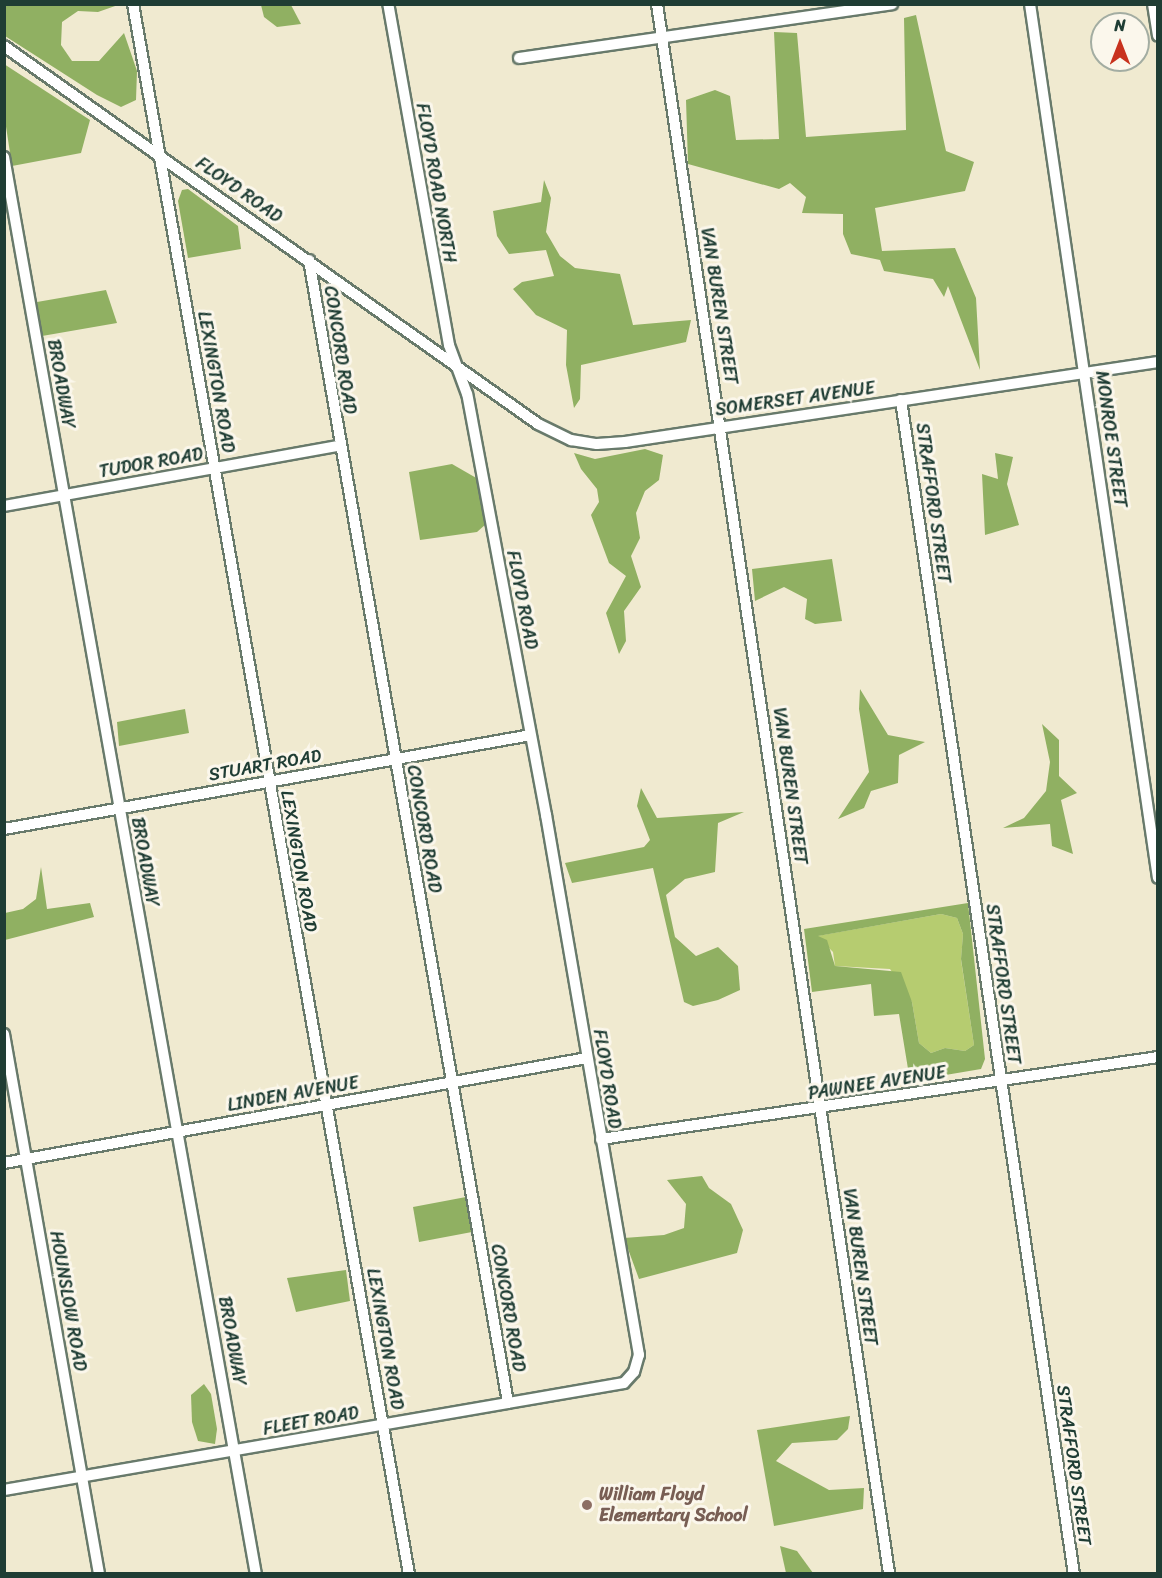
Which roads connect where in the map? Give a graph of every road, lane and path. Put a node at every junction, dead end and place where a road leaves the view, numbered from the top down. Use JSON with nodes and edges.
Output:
{"nodes":[{"id":1,"x":133,"y":4,"type":"edge"},
{"id":2,"x":388,"y":4,"type":"edge"},
{"id":3,"x":657,"y":4,"type":"edge"},
{"id":4,"x":892,"y":4,"type":"edge"},
{"id":5,"x":1030,"y":4,"type":"edge"},
{"id":6,"x":1153,"y":4,"type":"edge"},
{"id":7,"x":1158,"y":36,"type":"edge"},
{"id":8,"x":662,"y":38,"type":"junction"},
{"id":9,"x":4,"y":46,"type":"edge"},
{"id":10,"x":519,"y":58,"type":"dead end"},
{"id":11,"x":159,"y":154,"type":"junction"},
{"id":12,"x":4,"y":157,"type":"edge"},
{"id":13,"x":309,"y":260,"type":"junction"},
{"id":14,"x":1158,"y":362,"type":"edge"},
{"id":15,"x":457,"y":367,"type":"junction"},
{"id":16,"x":1084,"y":373,"type":"junction"},
{"id":17,"x":901,"y":400,"type":"junction"},
{"id":18,"x":720,"y":427,"type":"junction"},
{"id":19,"x":339,"y":446,"type":"junction"},
{"id":20,"x":214,"y":469,"type":"junction"},
{"id":21,"x":63,"y":496,"type":"junction"},
{"id":22,"x":4,"y":506,"type":"edge"},
{"id":23,"x":531,"y":735,"type":"junction"},
{"id":24,"x":395,"y":759,"type":"junction"},
{"id":25,"x":268,"y":782,"type":"junction"},
{"id":26,"x":118,"y":808,"type":"junction"},
{"id":27,"x":4,"y":829,"type":"edge"},
{"id":28,"x":1158,"y":878,"type":"edge"},
{"id":29,"x":4,"y":1034,"type":"edge"},
{"id":30,"x":587,"y":1058,"type":"junction"},
{"id":31,"x":1158,"y":1058,"type":"edge"},
{"id":32,"x":1001,"y":1080,"type":"junction"},
{"id":33,"x":452,"y":1082,"type":"junction"},
{"id":34,"x":327,"y":1105,"type":"junction"},
{"id":35,"x":821,"y":1110,"type":"junction"},
{"id":36,"x":178,"y":1131,"type":"junction"},
{"id":37,"x":601,"y":1139,"type":"junction"},
{"id":38,"x":27,"y":1159,"type":"junction"},
{"id":39,"x":4,"y":1162,"type":"edge"},
{"id":40,"x":624,"y":1383,"type":"joint"},
{"id":41,"x":508,"y":1404,"type":"junction"},
{"id":42,"x":383,"y":1425,"type":"junction"},
{"id":43,"x":235,"y":1452,"type":"junction"},
{"id":44,"x":82,"y":1478,"type":"junction"},
{"id":45,"x":4,"y":1490,"type":"edge"},
{"id":46,"x":99,"y":1574,"type":"edge"},
{"id":47,"x":256,"y":1574,"type":"edge"},
{"id":48,"x":409,"y":1574,"type":"edge"},
{"id":49,"x":889,"y":1574,"type":"edge"},
{"id":50,"x":1074,"y":1574,"type":"edge"}],
"edges":[{"from":1,"to":11,"type":"street","name":"LEXINGTON ROAD"},
{"from":2,"to":15,"type":"street","name":"FLOYD ROAD NORTH"},
{"from":3,"to":8,"type":"street","name":"VAN BUREN STREET"},
{"from":4,"to":8,"type":"street"},
{"from":5,"to":16,"type":"street","name":"MONROE STREET"},
{"from":6,"to":7,"type":"street"},
{"from":8,"to":10,"type":"street"},
{"from":8,"to":18,"type":"street","name":"VAN BUREN STREET"},
{"from":9,"to":11,"type":"street","name":"FLOYD ROAD"},
{"from":11,"to":13,"type":"street","name":"FLOYD ROAD"},
{"from":11,"to":20,"type":"street","name":"LEXINGTON ROAD"},
{"from":12,"to":21,"type":"street","name":"BROADWAY"},
{"from":13,"to":15,"type":"street","name":"FLOYD ROAD"},
{"from":13,"to":19,"type":"street","name":"CONCORD ROAD"},
{"from":14,"to":16,"type":"street","name":"SOMERSET AVENUE"},
{"from":15,"to":18,"type":"street","name":"SOMERSET AVENUE"},
{"from":15,"to":23,"type":"street","name":"FLOYD ROAD"},
{"from":16,"to":17,"type":"street","name":"SOMERSET AVENUE"},
{"from":16,"to":28,"type":"street","name":"MONROE STREET"},
{"from":17,"to":18,"type":"street","name":"SOMERSET AVENUE"},
{"from":17,"to":32,"type":"street","name":"STRAFFORD STREET"},
{"from":18,"to":35,"type":"street","name":"VAN BUREN STREET"},
{"from":19,"to":20,"type":"street","name":"TUDOR ROAD"},
{"from":19,"to":24,"type":"street","name":"CONCORD ROAD"},
{"from":20,"to":21,"type":"street","name":"TUDOR ROAD"},
{"from":20,"to":25,"type":"street","name":"LEXINGTON ROAD"},
{"from":21,"to":22,"type":"street","name":"TUDOR ROAD"},
{"from":21,"to":26,"type":"street","name":"BROADWAY"},
{"from":23,"to":24,"type":"street","name":"STUART ROAD"},
{"from":23,"to":30,"type":"street","name":"FLOYD ROAD"},
{"from":24,"to":25,"type":"street","name":"STUART ROAD"},
{"from":24,"to":33,"type":"street","name":"CONCORD ROAD"},
{"from":25,"to":26,"type":"street","name":"STUART ROAD"},
{"from":25,"to":34,"type":"street","name":"LEXINGTON ROAD"},
{"from":26,"to":27,"type":"street","name":"STUART ROAD"},
{"from":26,"to":36,"type":"street","name":"BROADWAY"},
{"from":29,"to":38,"type":"street","name":"HOUNSLOW ROAD"},
{"from":30,"to":33,"type":"street","name":"LINDEN AVENUE"},
{"from":30,"to":37,"type":"street","name":"FLOYD ROAD"},
{"from":31,"to":32,"type":"street","name":"PAWNEE AVENUE"},
{"from":32,"to":35,"type":"street","name":"PAWNEE AVENUE"},
{"from":32,"to":50,"type":"street","name":"STRAFFORD STREET"},
{"from":33,"to":34,"type":"street","name":"LINDEN AVENUE"},
{"from":33,"to":41,"type":"street","name":"CONCORD ROAD"},
{"from":34,"to":36,"type":"street","name":"LINDEN AVENUE"},
{"from":34,"to":42,"type":"street","name":"LEXINGTON ROAD"},
{"from":35,"to":37,"type":"street","name":"PAWNEE AVENUE"},
{"from":35,"to":49,"type":"street","name":"VAN BUREN STREET"},
{"from":36,"to":38,"type":"street","name":"LINDEN AVENUE"},
{"from":36,"to":43,"type":"street","name":"BROADWAY"},
{"from":37,"to":40,"type":"street","name":"FLOYD ROAD"},
{"from":38,"to":39,"type":"street","name":"LINDEN AVENUE"},
{"from":38,"to":44,"type":"street","name":"HOUNSLOW ROAD"},
{"from":40,"to":41,"type":"street","name":"FLEET ROAD"},
{"from":41,"to":42,"type":"street","name":"FLEET ROAD"},
{"from":42,"to":43,"type":"street","name":"FLEET ROAD"},
{"from":42,"to":48,"type":"street","name":"LEXINGTON ROAD"},
{"from":43,"to":44,"type":"street","name":"FLEET ROAD"},
{"from":43,"to":47,"type":"street","name":"BROADWAY"},
{"from":44,"to":45,"type":"street","name":"FLEET ROAD"},
{"from":44,"to":46,"type":"street","name":"HOUNSLOW ROAD"}]}
